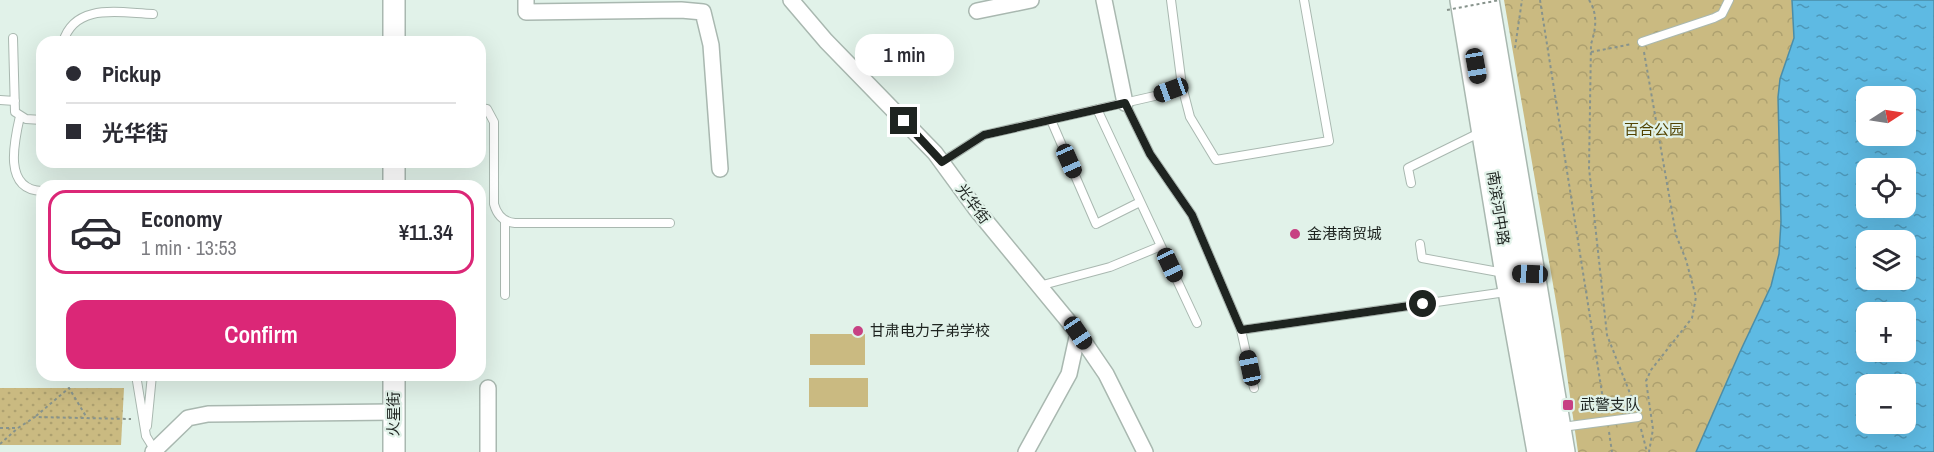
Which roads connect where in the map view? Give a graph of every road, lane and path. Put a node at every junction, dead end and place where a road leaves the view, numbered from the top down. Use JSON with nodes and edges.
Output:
{"nodes":[{"id":1,"x":394,"y":0,"type":"edge"},
{"id":2,"x":526,"y":0,"type":"edge"},
{"id":3,"x":791,"y":0,"type":"edge"},
{"id":4,"x":1031,"y":0,"type":"edge"},
{"id":5,"x":1104,"y":0,"type":"edge"},
{"id":6,"x":1170,"y":0,"type":"edge"},
{"id":7,"x":1304,"y":0,"type":"edge"},
{"id":8,"x":1485,"y":0,"type":"edge"},
{"id":9,"x":1500,"y":0,"type":"edge"},
{"id":10,"x":1522,"y":0,"type":"edge"},
{"id":11,"x":1540,"y":0,"type":"edge"},
{"id":12,"x":1589,"y":0,"type":"edge"},
{"id":13,"x":1729,"y":0,"type":"edge"},
{"id":14,"x":1456,"y":5,"type":"edge"},
{"id":15,"x":977,"y":11,"type":"dead end"},
{"id":16,"x":153,"y":14,"type":"dead end"},
{"id":17,"x":64,"y":36,"type":"edge"},
{"id":18,"x":394,"y":36,"type":"edge"},
{"id":19,"x":13,"y":38,"type":"dead end"},
{"id":20,"x":1642,"y":42,"type":"junction"},
{"id":21,"x":1515,"y":47,"type":"dead end"},
{"id":22,"x":1591,"y":52,"type":"junction"},
{"id":23,"x":1182,"y":86,"type":"junction"},
{"id":24,"x":0,"y":100,"type":"edge"},
{"id":25,"x":15,"y":101,"type":"junction"},
{"id":26,"x":1125,"y":103,"type":"junction"},
{"id":27,"x":486,"y":109,"type":"edge"},
{"id":28,"x":1096,"y":109,"type":"junction"},
{"id":29,"x":20,"y":116,"type":"junction"},
{"id":30,"x":1051,"y":120,"type":"junction"},
{"id":31,"x":36,"y":121,"type":"edge"},
{"id":32,"x":1486,"y":130,"type":"junction"},
{"id":33,"x":942,"y":162,"type":"junction"},
{"id":34,"x":720,"y":169,"type":"dead end"},
{"id":35,"x":1411,"y":183,"type":"dead end"},
{"id":36,"x":36,"y":190,"type":"edge"},
{"id":37,"x":1140,"y":202,"type":"junction"},
{"id":38,"x":505,"y":221,"type":"junction"},
{"id":39,"x":670,"y":223,"type":"dead end"},
{"id":40,"x":1420,"y":244,"type":"dead end"},
{"id":41,"x":1161,"y":246,"type":"junction"},
{"id":42,"x":1517,"y":280,"type":"junction"},
{"id":43,"x":1039,"y":286,"type":"junction"},
{"id":44,"x":505,"y":295,"type":"dead end"},
{"id":45,"x":1197,"y":323,"type":"dead end"},
{"id":46,"x":1241,"y":330,"type":"junction"},
{"id":47,"x":1078,"y":333,"type":"junction"},
{"id":48,"x":137,"y":381,"type":"edge"},
{"id":49,"x":152,"y":381,"type":"edge"},
{"id":50,"x":394,"y":381,"type":"edge"},
{"id":51,"x":488,"y":388,"type":"dead end"},
{"id":52,"x":1254,"y":388,"type":"dead end"},
{"id":53,"x":394,"y":412,"type":"junction"},
{"id":54,"x":35,"y":417,"type":"junction"},
{"id":55,"x":1638,"y":417,"type":"junction"},
{"id":56,"x":87,"y":418,"type":"junction"},
{"id":57,"x":143,"y":419,"type":"junction"},
{"id":58,"x":1607,"y":420,"type":"junction"},
{"id":59,"x":0,"y":428,"type":"edge"},
{"id":60,"x":18,"y":428,"type":"junction"},
{"id":61,"x":1559,"y":440,"type":"edge"},
{"id":62,"x":0,"y":444,"type":"edge"},
{"id":63,"x":151,"y":446,"type":"edge"},
{"id":64,"x":394,"y":452,"type":"edge"},
{"id":65,"x":489,"y":452,"type":"edge"},
{"id":66,"x":1026,"y":452,"type":"edge"},
{"id":67,"x":1145,"y":452,"type":"edge"},
{"id":68,"x":1541,"y":452,"type":"edge"},
{"id":69,"x":1612,"y":452,"type":"edge"},
{"id":70,"x":1648,"y":452,"type":"edge"}],
"edges":[{"from":1,"to":18,"type":"street"},
{"from":2,"to":34,"type":"street"},
{"from":3,"to":33,"type":"street","name":"光华街"},
{"from":4,"to":15,"type":"street"},
{"from":5,"to":26,"type":"street"},
{"from":6,"to":23,"type":"lane"},
{"from":7,"to":23,"type":"lane"},
{"from":8,"to":42,"type":"highway","name":"南滨河中路"},
{"from":9,"to":14,"type":"path","bridge":true},
{"from":10,"to":21,"type":"path"},
{"from":11,"to":58,"type":"path"},
{"from":12,"to":22,"type":"path"},
{"from":13,"to":20,"type":"lane"},
{"from":14,"to":32,"type":"highway","name":"南滨河中路"},
{"from":16,"to":17,"type":"lane"},
{"from":19,"to":25,"type":"lane"},
{"from":20,"to":22,"type":"path"},
{"from":20,"to":70,"type":"path"},
{"from":22,"to":55,"type":"path"},
{"from":23,"to":26,"type":"lane"},
{"from":24,"to":25,"type":"lane"},
{"from":25,"to":29,"type":"lane"},
{"from":26,"to":28,"type":"lane"},
{"from":26,"to":46,"type":"lane"},
{"from":27,"to":38,"type":"lane"},
{"from":28,"to":30,"type":"lane"},
{"from":28,"to":37,"type":"lane"},
{"from":29,"to":31,"type":"lane"},
{"from":29,"to":36,"type":"lane"},
{"from":30,"to":33,"type":"lane"},
{"from":30,"to":37,"type":"lane"},
{"from":32,"to":35,"type":"lane"},
{"from":32,"to":42,"type":"highway","name":"南滨河中路"},
{"from":33,"to":43,"type":"street","name":"光华街"},
{"from":37,"to":41,"type":"lane"},
{"from":38,"to":39,"type":"lane"},
{"from":38,"to":44,"type":"lane"},
{"from":40,"to":42,"type":"lane"},
{"from":41,"to":43,"type":"lane"},
{"from":41,"to":45,"type":"lane"},
{"from":42,"to":46,"type":"lane"},
{"from":42,"to":61,"type":"highway","name":"南滨河中路"},
{"from":42,"to":68,"type":"highway","name":"南滨河中路"},
{"from":43,"to":47,"type":"street","name":"光华街"},
{"from":46,"to":52,"type":"lane"},
{"from":47,"to":66,"type":"street"},
{"from":47,"to":67,"type":"street","name":"光华街"},
{"from":48,"to":57,"type":"lane"},
{"from":49,"to":63,"type":"lane"},
{"from":50,"to":53,"type":"street","name":"火星街"},
{"from":51,"to":65,"type":"street"},
{"from":53,"to":63,"type":"street"},
{"from":53,"to":64,"type":"street","name":"火星街"},
{"from":54,"to":56,"type":"path"},
{"from":54,"to":56,"type":"path"},
{"from":54,"to":60,"type":"path"},
{"from":55,"to":58,"type":"lane"},
{"from":55,"to":70,"type":"path"},
{"from":56,"to":57,"type":"path"},
{"from":57,"to":63,"type":"lane"},
{"from":58,"to":61,"type":"lane"},
{"from":58,"to":69,"type":"path"},
{"from":59,"to":60,"type":"path"},
{"from":60,"to":62,"type":"path"}]}
